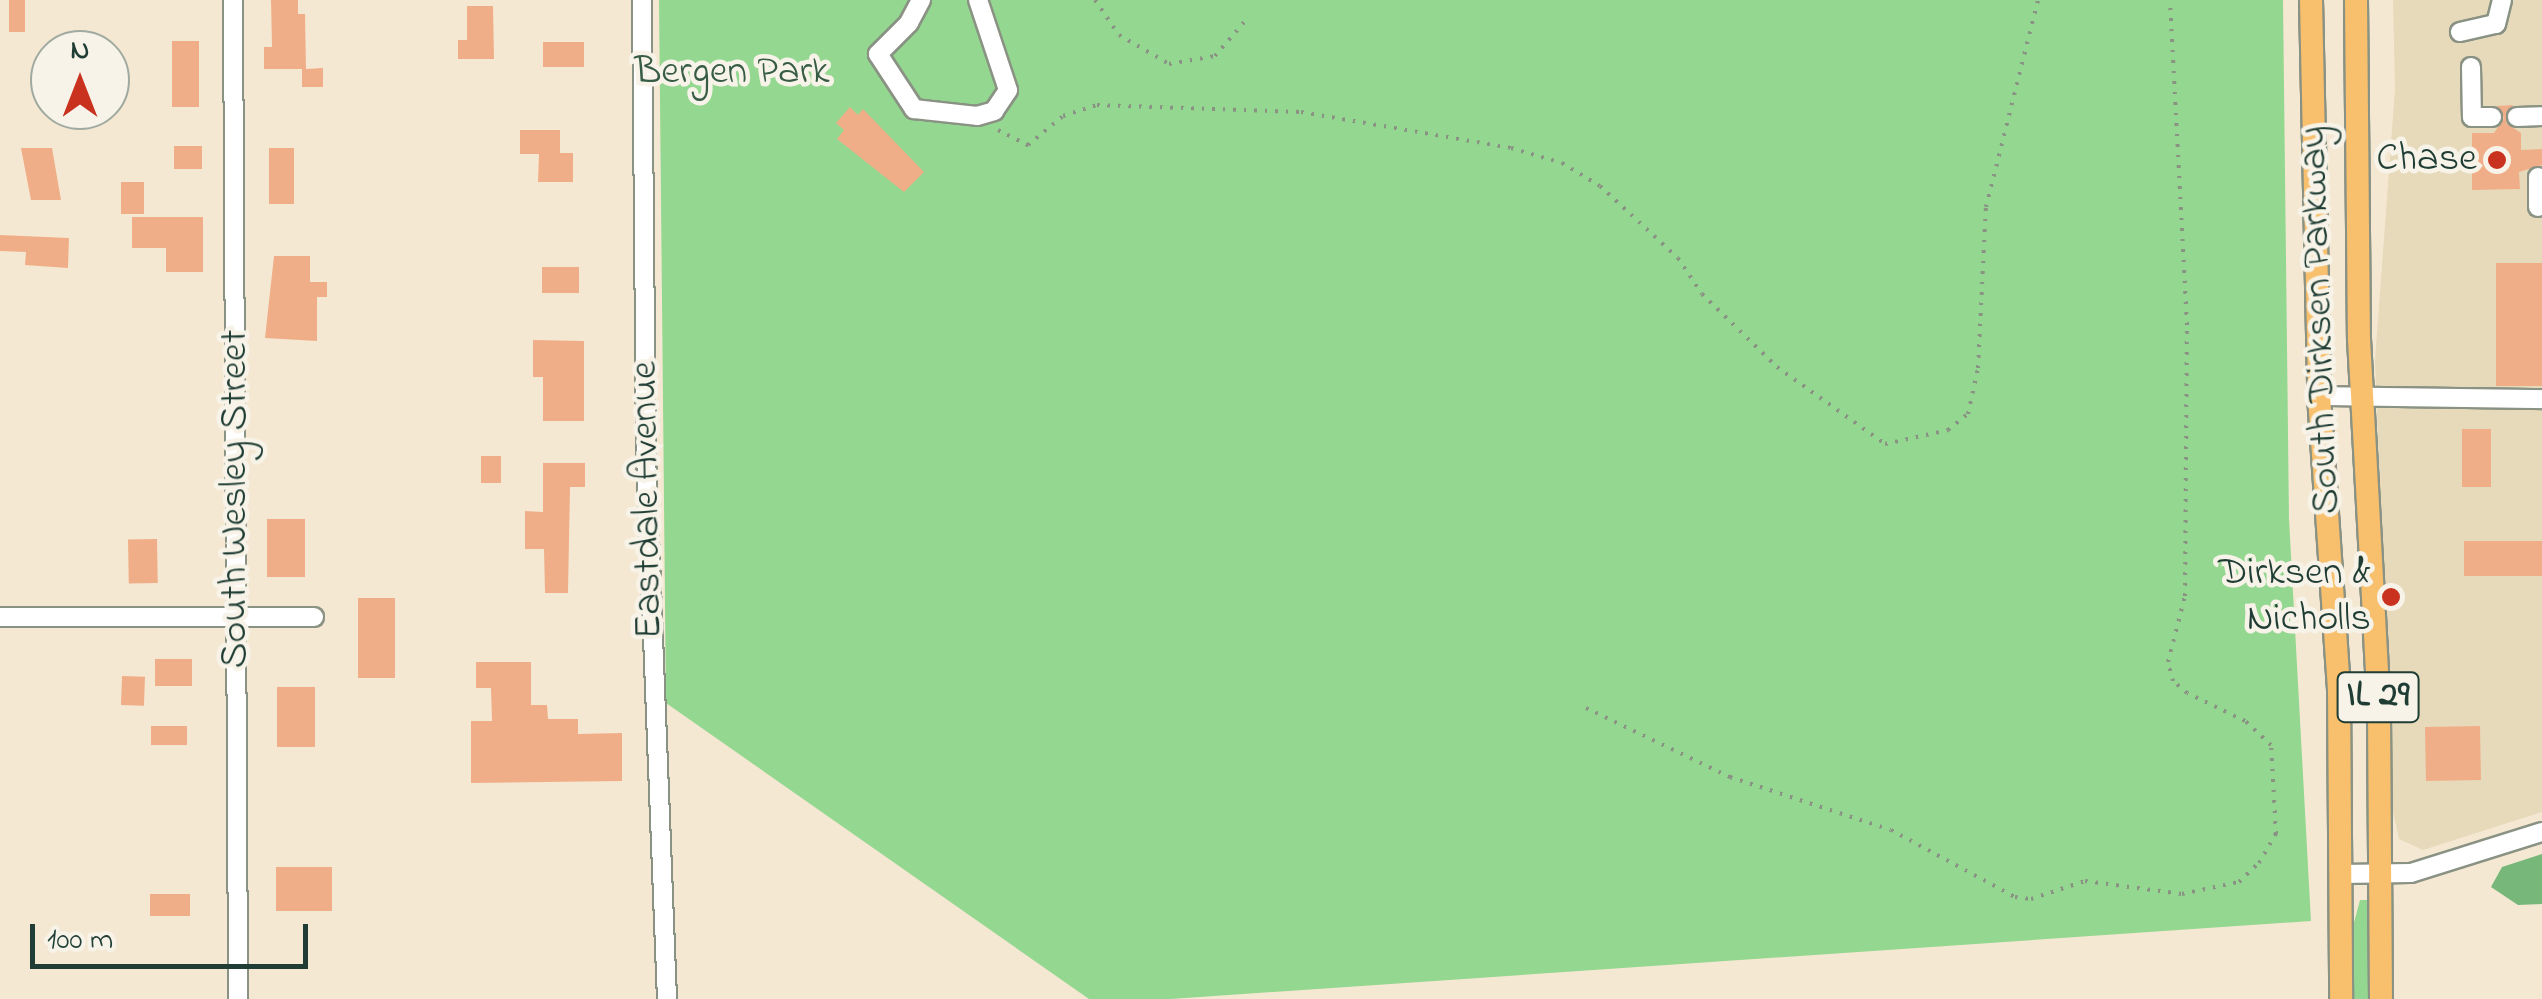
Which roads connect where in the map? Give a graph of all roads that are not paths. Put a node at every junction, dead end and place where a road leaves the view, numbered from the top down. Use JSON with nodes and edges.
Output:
{"nodes":[{"id":1,"x":233,"y":0,"type":"edge"},
{"id":2,"x":642,"y":0,"type":"edge"},
{"id":3,"x":922,"y":0,"type":"edge"},
{"id":4,"x":978,"y":0,"type":"edge"},
{"id":5,"x":2311,"y":0,"type":"edge"},
{"id":6,"x":2502,"y":0,"type":"edge"},
{"id":7,"x":2358,"y":6,"type":"edge"},
{"id":8,"x":2460,"y":32,"type":"dead end"},
{"id":9,"x":2471,"y":67,"type":"dead end"},
{"id":10,"x":2492,"y":116,"type":"dead end"},
{"id":11,"x":2517,"y":116,"type":"dead end"},
{"id":12,"x":2542,"y":116,"type":"edge"},
{"id":13,"x":2538,"y":177,"type":"dead end"},
{"id":14,"x":2538,"y":207,"type":"dead end"},
{"id":15,"x":2363,"y":395,"type":"junction"},
{"id":16,"x":2319,"y":396,"type":"junction"},
{"id":17,"x":2542,"y":399,"type":"edge"},
{"id":18,"x":0,"y":617,"type":"edge"},
{"id":19,"x":314,"y":617,"type":"dead end"},
{"id":20,"x":236,"y":618,"type":"junction"},
{"id":21,"x":2542,"y":832,"type":"edge"},
{"id":22,"x":2341,"y":874,"type":"junction"},
{"id":23,"x":2380,"y":874,"type":"junction"},
{"id":24,"x":238,"y":999,"type":"edge"},
{"id":25,"x":667,"y":999,"type":"edge"},
{"id":26,"x":2341,"y":999,"type":"edge"},
{"id":27,"x":2381,"y":999,"type":"edge"}],
"edges":[{"from":1,"to":20,"type":"street","name":"South Wesley Street"},
{"from":2,"to":25,"type":"street","name":"Eastdale Avenue"},
{"from":3,"to":4,"type":"street"},
{"from":5,"to":16,"type":"main road","name":"South Dirksen Parkway","number":"IL 29"},
{"from":6,"to":8,"type":"street"},
{"from":7,"to":15,"type":"main road","name":"South Dirksen Parkway","number":"IL 29"},
{"from":9,"to":10,"type":"street"},
{"from":11,"to":12,"type":"street"},
{"from":13,"to":14,"type":"street"},
{"from":15,"to":16,"type":"street"},
{"from":15,"to":17,"type":"street"},
{"from":15,"to":23,"type":"main road","name":"South Dirksen Parkway","number":"IL 29"},
{"from":16,"to":22,"type":"main road","name":"South Dirksen Parkway","number":"IL 29"},
{"from":18,"to":20,"type":"street"},
{"from":19,"to":20,"type":"street"},
{"from":20,"to":24,"type":"street","name":"South Wesley Street"},
{"from":21,"to":23,"type":"street"},
{"from":22,"to":23,"type":"street"},
{"from":22,"to":26,"type":"main road","name":"South Dirksen Parkway","number":"IL 29"},
{"from":23,"to":27,"type":"main road","name":"South Dirksen Parkway","number":"IL 29"}]}
